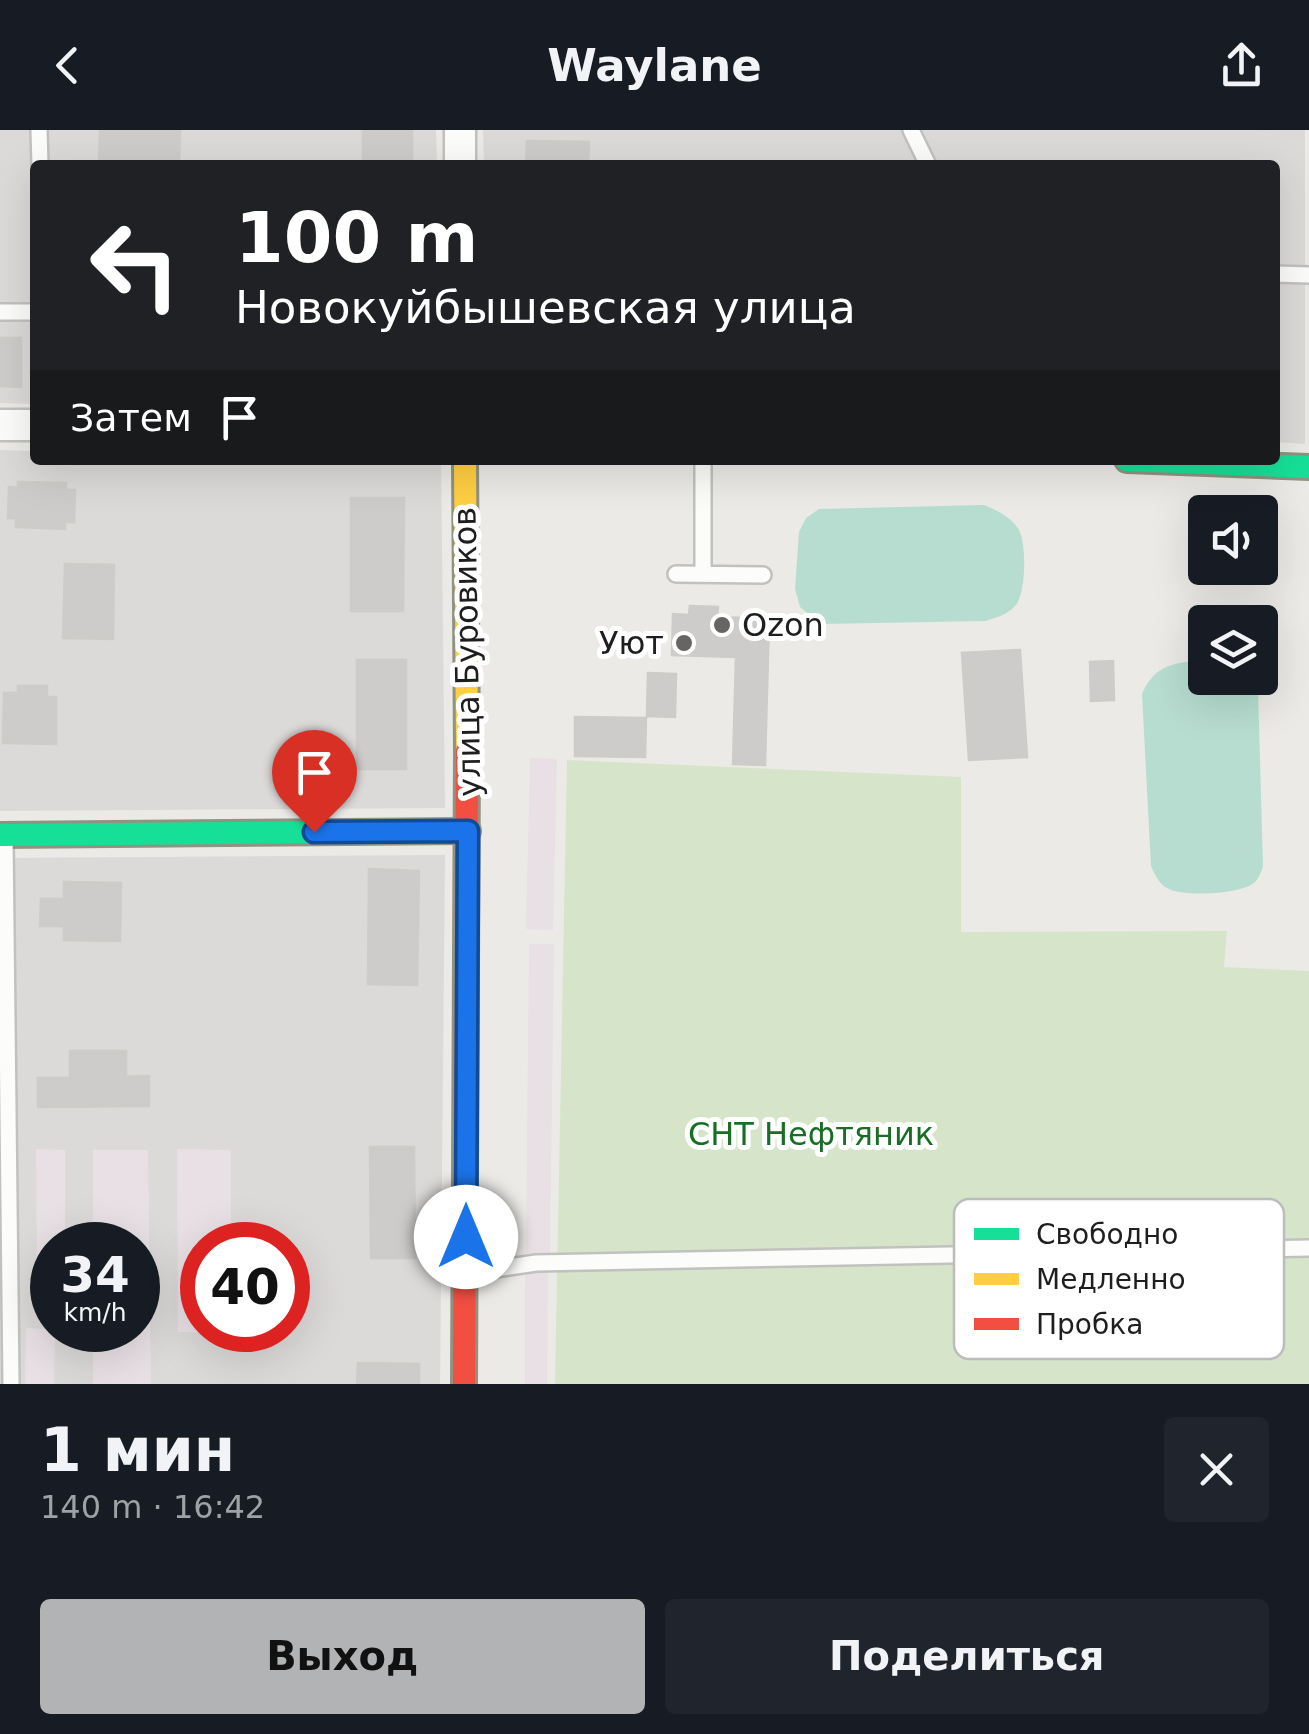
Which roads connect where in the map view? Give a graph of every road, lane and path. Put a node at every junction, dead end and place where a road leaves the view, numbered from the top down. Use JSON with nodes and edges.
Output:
{"nodes":[{"id":1,"x":39,"y":130,"type":"edge"},
{"id":2,"x":460,"y":130,"type":"edge"},
{"id":3,"x":911,"y":130,"type":"edge"},
{"id":4,"x":40,"y":160,"type":"edge"},
{"id":5,"x":460,"y":160,"type":"edge"},
{"id":6,"x":926,"y":160,"type":"edge"},
{"id":7,"x":1280,"y":274,"type":"edge"},
{"id":8,"x":1309,"y":275,"type":"edge"},
{"id":9,"x":0,"y":312,"type":"edge"},
{"id":10,"x":30,"y":312,"type":"edge"},
{"id":11,"x":0,"y":425,"type":"edge"},
{"id":12,"x":30,"y":425,"type":"edge"},
{"id":13,"x":465,"y":465,"type":"edge"},
{"id":14,"x":703,"y":465,"type":"edge"},
{"id":15,"x":1257,"y":465,"type":"edge"},
{"id":16,"x":1309,"y":467,"type":"edge"},
{"id":17,"x":676,"y":574,"type":"dead end"},
{"id":18,"x":703,"y":574,"type":"junction"},
{"id":19,"x":763,"y":574,"type":"dead end"},
{"id":20,"x":468,"y":831,"type":"junction"},
{"id":21,"x":3,"y":835,"type":"edge"},
{"id":22,"x":1284,"y":1248,"type":"edge"},
{"id":23,"x":1309,"y":1248,"type":"edge"},
{"id":24,"x":954,"y":1255,"type":"edge"},
{"id":25,"x":465,"y":1274,"type":"junction"},
{"id":26,"x":11,"y":1384,"type":"edge"},
{"id":27,"x":464,"y":1384,"type":"edge"}],
"edges":[{"from":1,"to":4,"type":"lane"},
{"from":2,"to":5,"type":"street"},
{"from":3,"to":6,"type":"lane"},
{"from":7,"to":8,"type":"lane"},
{"from":9,"to":10,"type":"lane"},
{"from":11,"to":12,"type":"street"},
{"from":13,"to":20,"type":"street","name":"улица Буровиков"},
{"from":14,"to":18,"type":"lane"},
{"from":15,"to":16,"type":"street"},
{"from":17,"to":18,"type":"lane"},
{"from":18,"to":19,"type":"lane"},
{"from":20,"to":21,"type":"street"},
{"from":20,"to":25,"type":"street","name":"улица Буровиков"},
{"from":21,"to":26,"type":"lane"},
{"from":22,"to":23,"type":"lane"},
{"from":24,"to":25,"type":"lane"},
{"from":25,"to":27,"type":"street","name":"улица Буровиков"}]}
